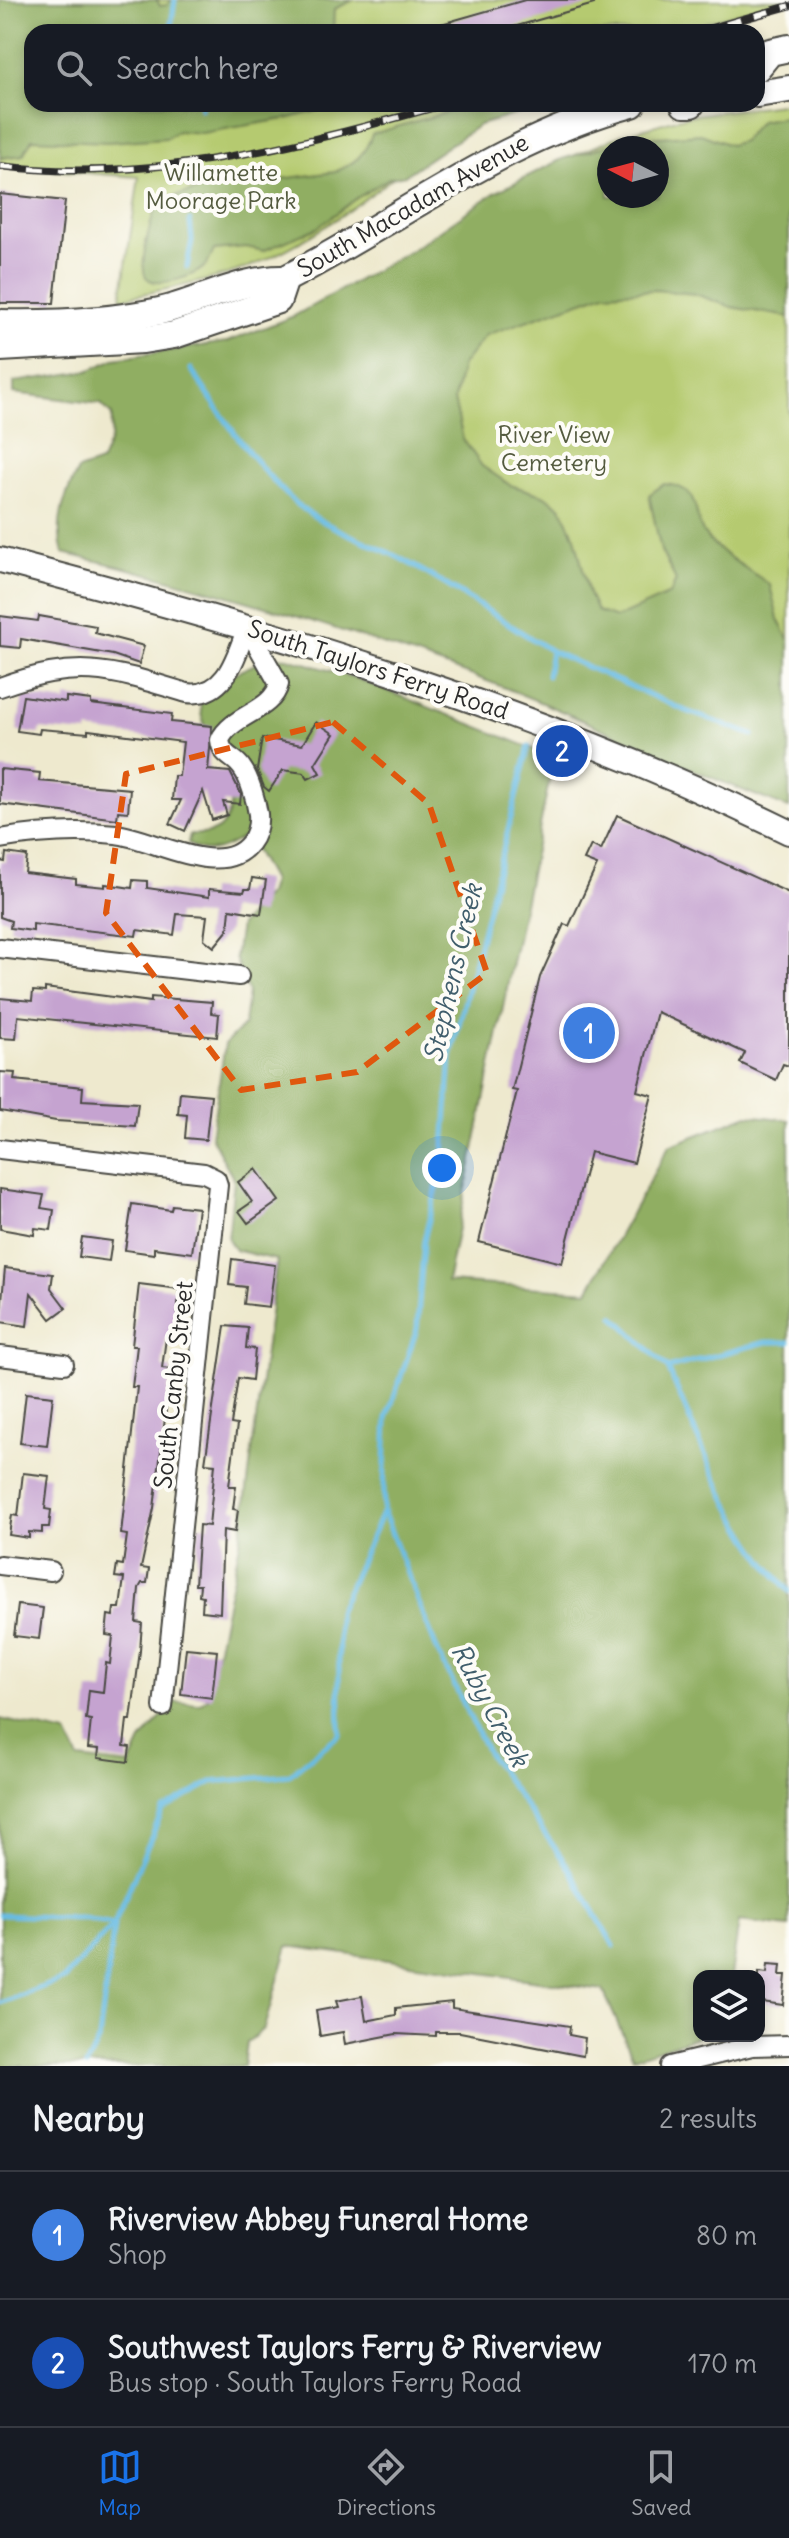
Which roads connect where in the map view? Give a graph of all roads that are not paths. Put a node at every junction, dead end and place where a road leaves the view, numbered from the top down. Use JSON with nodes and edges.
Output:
{"nodes":[{"id":1,"x":789,"y":48,"type":"edge"},
{"id":2,"x":765,"y":59,"type":"edge"},
{"id":3,"x":789,"y":65,"type":"edge"},
{"id":4,"x":765,"y":69,"type":"edge"},
{"id":5,"x":789,"y":89,"type":"edge"},
{"id":6,"x":765,"y":93,"type":"edge"},
{"id":7,"x":608,"y":112,"type":"edge"},
{"id":8,"x":285,"y":279,"type":"junction"},
{"id":9,"x":134,"y":316,"type":"junction"},
{"id":10,"x":0,"y":323,"type":"edge"},
{"id":11,"x":112,"y":342,"type":"junction"},
{"id":12,"x":0,"y":348,"type":"edge"},
{"id":13,"x":0,"y":560,"type":"edge"},
{"id":14,"x":247,"y":627,"type":"junction"},
{"id":15,"x":0,"y":687,"type":"edge"},
{"id":16,"x":789,"y":832,"type":"edge"},
{"id":17,"x":0,"y":839,"type":"edge"},
{"id":18,"x":0,"y":948,"type":"edge"},
{"id":19,"x":239,"y":976,"type":"dead end"},
{"id":20,"x":0,"y":1149,"type":"edge"},
{"id":21,"x":0,"y":1356,"type":"edge"},
{"id":22,"x":64,"y":1364,"type":"dead end"},
{"id":23,"x":0,"y":1565,"type":"edge"},
{"id":24,"x":51,"y":1571,"type":"dead end"},
{"id":25,"x":163,"y":1707,"type":"dead end"},
{"id":26,"x":789,"y":2045,"type":"edge"},
{"id":27,"x":670,"y":2066,"type":"edge"}],
"edges":[{"from":1,"to":2,"type":"main road"},
{"from":3,"to":4,"type":"main road"},
{"from":5,"to":6,"type":"main road"},
{"from":7,"to":8,"type":"main road","name":"South Macadam Avenue"},
{"from":8,"to":9,"type":"main road","name":"South Macadam Avenue"},
{"from":8,"to":11,"type":"main road","name":"South Macadam Avenue"},
{"from":9,"to":10,"type":"main road","name":"South Macadam Avenue"},
{"from":9,"to":11,"type":"main road"},
{"from":11,"to":12,"type":"main road","name":"South Macadam Avenue"},
{"from":13,"to":14,"type":"main road","name":"South Taylors Ferry Road"},
{"from":14,"to":15,"type":"street"},
{"from":14,"to":16,"type":"main road","name":"South Taylors Ferry Road"},
{"from":14,"to":17,"type":"street"},
{"from":18,"to":19,"type":"street"},
{"from":20,"to":25,"type":"street","name":"South Canby Street"},
{"from":21,"to":22,"type":"street"},
{"from":23,"to":24,"type":"street"},
{"from":26,"to":27,"type":"street"}]}
